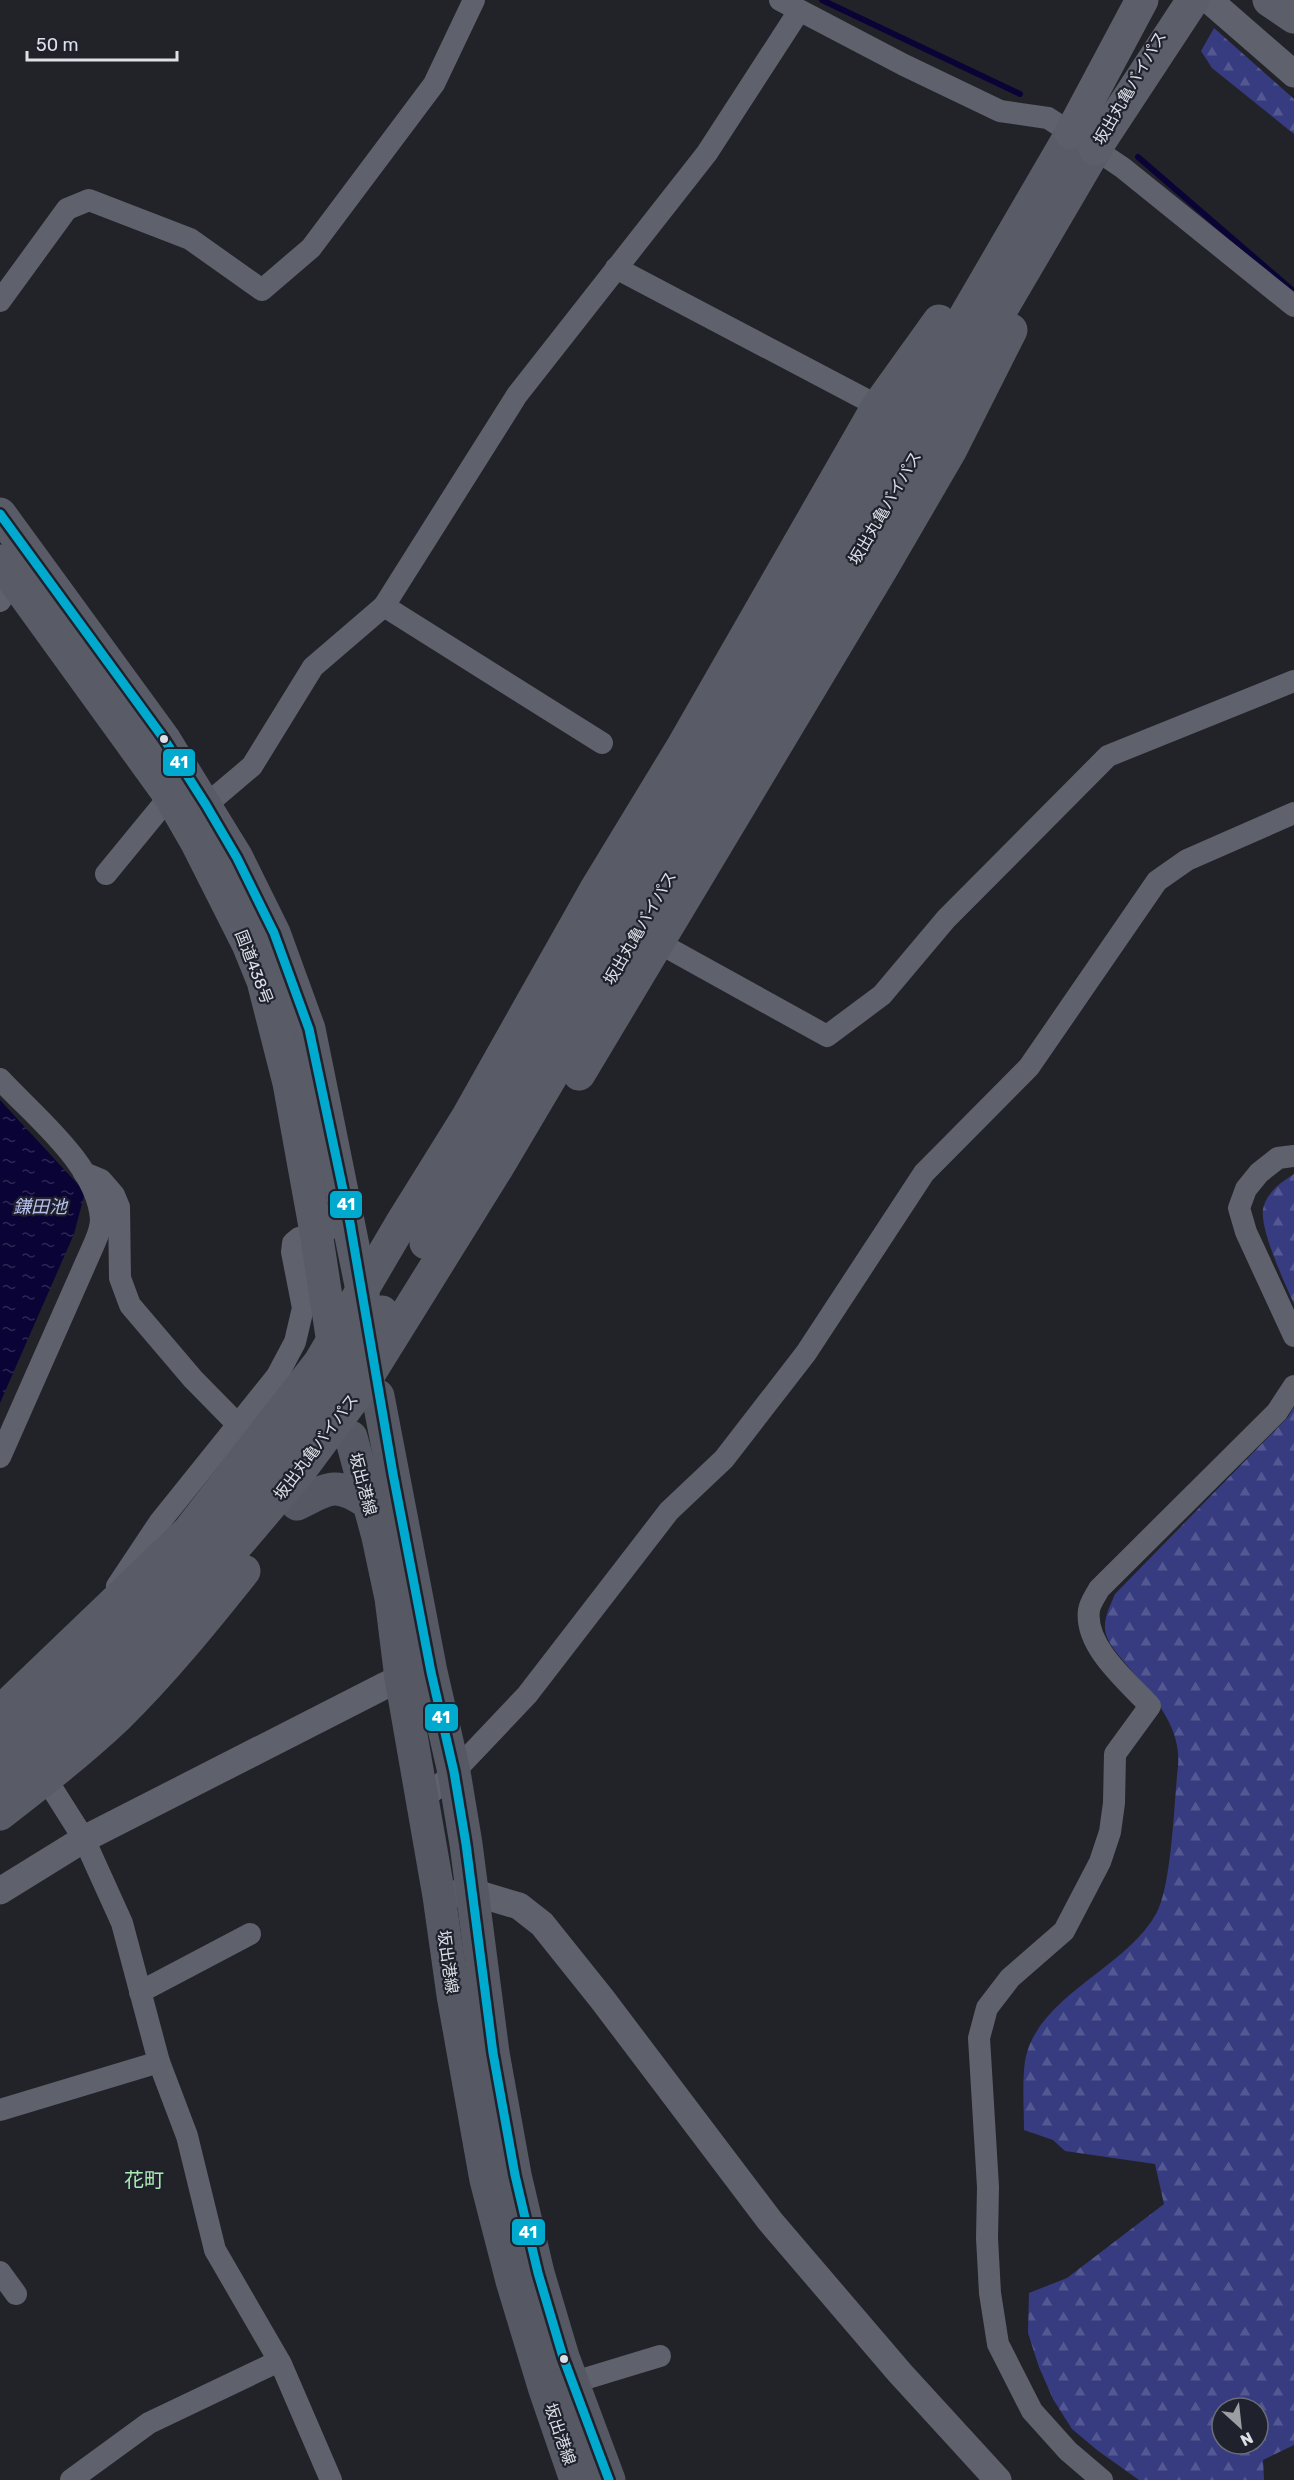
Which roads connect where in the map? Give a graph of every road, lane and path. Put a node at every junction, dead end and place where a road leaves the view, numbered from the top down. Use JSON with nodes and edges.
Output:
{"nodes":[{"id":1,"x":474,"y":0,"type":"edge"},
{"id":2,"x":1142,"y":0,"type":"edge"},
{"id":3,"x":1150,"y":0,"type":"edge"},
{"id":4,"x":1182,"y":0,"type":"edge"},
{"id":5,"x":1193,"y":0,"type":"edge"},
{"id":6,"x":1269,"y":0,"type":"edge"},
{"id":7,"x":790,"y":5,"type":"edge"},
{"id":8,"x":1218,"y":7,"type":"edge"},
{"id":9,"x":1294,"y":17,"type":"edge"},
{"id":10,"x":1294,"y":74,"type":"edge"},
{"id":11,"x":1083,"y":141,"type":"junction"},
{"id":12,"x":616,"y":268,"type":"junction"},
{"id":13,"x":0,"y":301,"type":"edge"},
{"id":14,"x":1294,"y":306,"type":"edge"},
{"id":15,"x":878,"y":406,"type":"junction"},
{"id":16,"x":0,"y":514,"type":"edge"},
{"id":17,"x":11,"y":574,"type":"edge"},
{"id":18,"x":384,"y":606,"type":"junction"},
{"id":19,"x":1294,"y":681,"type":"edge"},
{"id":20,"x":602,"y":743,"type":"dead end"},
{"id":21,"x":170,"y":796,"type":"junction"},
{"id":22,"x":206,"y":804,"type":"junction"},
{"id":23,"x":1294,"y":813,"type":"edge"},
{"id":24,"x":106,"y":874,"type":"dead end"},
{"id":25,"x":659,"y":943,"type":"junction"},
{"id":26,"x":0,"y":1079,"type":"edge"},
{"id":27,"x":1294,"y":1155,"type":"edge"},
{"id":28,"x":84,"y":1173,"type":"junction"},
{"id":29,"x":342,"y":1186,"type":"junction"},
{"id":30,"x":350,"y":1223,"type":"junction"},
{"id":31,"x":401,"y":1224,"type":"junction"},
{"id":32,"x":316,"y":1232,"type":"junction"},
{"id":33,"x":363,"y":1292,"type":"junction"},
{"id":34,"x":1294,"y":1336,"type":"edge"},
{"id":35,"x":332,"y":1340,"type":"junction"},
{"id":36,"x":1294,"y":1386,"type":"edge"},
{"id":37,"x":378,"y":1396,"type":"junction"},
{"id":38,"x":248,"y":1434,"type":"junction"},
{"id":39,"x":351,"y":1437,"type":"junction"},
{"id":40,"x":0,"y":1457,"type":"edge"},
{"id":41,"x":367,"y":1502,"type":"junction"},
{"id":42,"x":297,"y":1504,"type":"junction"},
{"id":43,"x":115,"y":1590,"type":"dead end"},
{"id":44,"x":170,"y":1604,"type":"junction"},
{"id":45,"x":416,"y":1675,"type":"junction"},
{"id":46,"x":3,"y":1717,"type":"edge"},
{"id":47,"x":454,"y":1772,"type":"junction"},
{"id":48,"x":43,"y":1775,"type":"junction"},
{"id":49,"x":0,"y":1782,"type":"edge"},
{"id":50,"x":422,"y":1802,"type":"junction"},
{"id":51,"x":0,"y":1814,"type":"edge"},
{"id":52,"x":84,"y":1839,"type":"junction"},
{"id":53,"x":0,"y":1891,"type":"edge"},
{"id":54,"x":472,"y":1892,"type":"junction"},
{"id":55,"x":439,"y":1896,"type":"junction"},
{"id":56,"x":250,"y":1934,"type":"dead end"},
{"id":57,"x":140,"y":1992,"type":"junction"},
{"id":58,"x":159,"y":2062,"type":"junction"},
{"id":59,"x":0,"y":2110,"type":"edge"},
{"id":60,"x":0,"y":2272,"type":"edge"},
{"id":61,"x":16,"y":2294,"type":"dead end"},
{"id":62,"x":660,"y":2356,"type":"dead end"},
{"id":63,"x":279,"y":2361,"type":"junction"},
{"id":64,"x":558,"y":2387,"type":"junction"},
{"id":65,"x":70,"y":2480,"type":"edge"},
{"id":66,"x":331,"y":2480,"type":"edge"},
{"id":67,"x":576,"y":2480,"type":"edge"},
{"id":68,"x":609,"y":2480,"type":"edge"},
{"id":69,"x":998,"y":2480,"type":"edge"},
{"id":70,"x":1102,"y":2480,"type":"edge"}],
"edges":[{"from":1,"to":13,"type":"street"},
{"from":2,"to":11,"type":"highway"},
{"from":3,"to":11,"type":"highway","name":"坂出丸亀バイパス"},
{"from":4,"to":11,"type":"highway","name":"坂出丸亀バイパス"},
{"from":5,"to":11,"type":"highway"},
{"from":6,"to":9,"type":"highway"},
{"from":7,"to":11,"type":"street"},
{"from":7,"to":12,"type":"street"},
{"from":8,"to":10,"type":"street"},
{"from":11,"to":14,"type":"street"},
{"from":11,"to":15,"type":"highway"},
{"from":11,"to":25,"type":"highway"},
{"from":11,"to":44,"type":"highway","name":"坂出丸亀バイパス"},
{"from":12,"to":15,"type":"street"},
{"from":12,"to":18,"type":"street"},
{"from":15,"to":31,"type":"highway"},
{"from":16,"to":17,"type":"highway","name":"国道438号"},
{"from":17,"to":21,"type":"highway","name":"国道438号"},
{"from":17,"to":22,"type":"highway","name":"国道438号"},
{"from":18,"to":20,"type":"street"},
{"from":18,"to":22,"type":"street"},
{"from":19,"to":25,"type":"street"},
{"from":21,"to":24,"type":"street"},
{"from":21,"to":32,"type":"highway","name":"国道438号"},
{"from":22,"to":29,"type":"highway","name":"国道438号"},
{"from":23,"to":47,"type":"street"},
{"from":25,"to":37,"type":"highway"},
{"from":26,"to":28,"type":"street"},
{"from":27,"to":34,"type":"street"},
{"from":28,"to":38,"type":"street"},
{"from":28,"to":40,"type":"street"},
{"from":29,"to":30,"type":"highway","name":"国道438号"},
{"from":29,"to":31,"type":"highway"},
{"from":30,"to":32,"type":"street"},
{"from":30,"to":33,"type":"highway","name":"国道438号"},
{"from":31,"to":33,"type":"highway"},
{"from":32,"to":35,"type":"highway","name":"国道438号"},
{"from":32,"to":38,"type":"street"},
{"from":33,"to":35,"type":"highway"},
{"from":33,"to":37,"type":"highway","name":"国道438号"},
{"from":35,"to":38,"type":"highway"},
{"from":35,"to":39,"type":"highway","name":"国道438号"},
{"from":36,"to":70,"type":"street"},
{"from":37,"to":39,"type":"highway"},
{"from":37,"to":45,"type":"main road","name":"坂出港線"},
{"from":38,"to":43,"type":"street"},
{"from":38,"to":46,"type":"highway"},
{"from":39,"to":41,"type":"main road","name":"坂出港線"},
{"from":39,"to":42,"type":"highway"},
{"from":41,"to":42,"type":"main road"},
{"from":41,"to":45,"type":"main road","name":"坂出港線"},
{"from":42,"to":48,"type":"highway"},
{"from":44,"to":46,"type":"highway","name":"坂出丸亀バイパス"},
{"from":44,"to":49,"type":"highway","name":"坂出丸亀バイパス"},
{"from":45,"to":47,"type":"main road","name":"坂出港線"},
{"from":45,"to":50,"type":"main road","name":"坂出港線"},
{"from":45,"to":52,"type":"street"},
{"from":47,"to":50,"type":"street"},
{"from":47,"to":54,"type":"main road","name":"坂出港線"},
{"from":48,"to":51,"type":"highway"},
{"from":48,"to":52,"type":"street"},
{"from":50,"to":55,"type":"main road","name":"坂出港線"},
{"from":52,"to":53,"type":"street"},
{"from":52,"to":57,"type":"street"},
{"from":54,"to":55,"type":"street"},
{"from":54,"to":64,"type":"main road","name":"坂出港線"},
{"from":54,"to":69,"type":"street"},
{"from":55,"to":64,"type":"main road","name":"坂出港線"},
{"from":56,"to":57,"type":"street"},
{"from":57,"to":58,"type":"street"},
{"from":58,"to":59,"type":"street"},
{"from":58,"to":63,"type":"street"},
{"from":60,"to":61,"type":"street"},
{"from":62,"to":64,"type":"street"},
{"from":63,"to":65,"type":"street"},
{"from":63,"to":66,"type":"street"},
{"from":64,"to":67,"type":"main road","name":"坂出港線"},
{"from":64,"to":68,"type":"main road","name":"坂出港線"}]}
